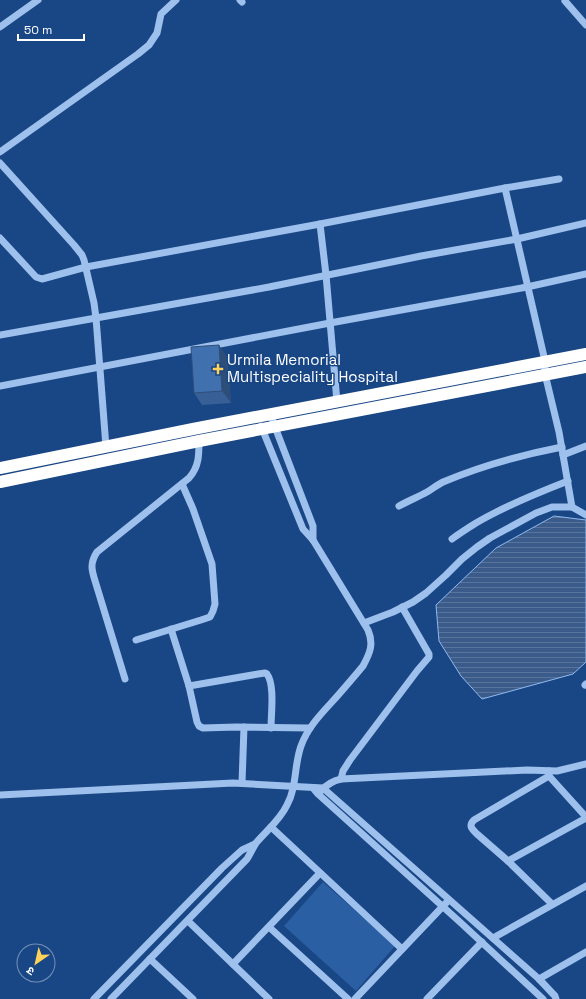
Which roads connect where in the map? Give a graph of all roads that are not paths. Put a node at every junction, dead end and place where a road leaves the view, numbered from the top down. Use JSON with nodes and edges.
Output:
{"nodes":[{"id":1,"x":38,"y":0,"type":"edge"},
{"id":2,"x":176,"y":0,"type":"edge"},
{"id":3,"x":565,"y":1,"type":"dead end"},
{"id":4,"x":586,"y":25,"type":"edge"},
{"id":5,"x":0,"y":27,"type":"edge"},
{"id":6,"x":0,"y":152,"type":"edge"},
{"id":7,"x":0,"y":163,"type":"edge"},
{"id":8,"x":559,"y":179,"type":"dead end"},
{"id":9,"x":505,"y":188,"type":"junction"},
{"id":10,"x":586,"y":223,"type":"edge"},
{"id":11,"x":320,"y":224,"type":"junction"},
{"id":12,"x":0,"y":238,"type":"edge"},
{"id":13,"x":516,"y":239,"type":"junction"},
{"id":14,"x":86,"y":267,"type":"junction"},
{"id":15,"x":326,"y":274,"type":"junction"},
{"id":16,"x":586,"y":274,"type":"edge"},
{"id":17,"x":527,"y":287,"type":"junction"},
{"id":18,"x":96,"y":318,"type":"junction"},
{"id":19,"x":330,"y":323,"type":"junction"},
{"id":20,"x":0,"y":335,"type":"edge"},
{"id":21,"x":586,"y":354,"type":"edge"},
{"id":22,"x":545,"y":361,"type":"junction"},
{"id":23,"x":586,"y":367,"type":"edge"},
{"id":24,"x":101,"y":368,"type":"junction"},
{"id":25,"x":545,"y":374,"type":"junction"},
{"id":26,"x":0,"y":386,"type":"edge"},
{"id":27,"x":337,"y":402,"type":"junction"},
{"id":28,"x":271,"y":415,"type":"junction"},
{"id":29,"x":259,"y":417,"type":"junction"},
{"id":30,"x":275,"y":427,"type":"junction"},
{"id":31,"x":262,"y":429,"type":"junction"},
{"id":32,"x":199,"y":441,"type":"junction"},
{"id":33,"x":586,"y":446,"type":"edge"},
{"id":34,"x":106,"y":447,"type":"junction"},
{"id":35,"x":562,"y":447,"type":"junction"},
{"id":36,"x":563,"y":455,"type":"junction"},
{"id":37,"x":0,"y":468,"type":"edge"},
{"id":38,"x":568,"y":481,"type":"junction"},
{"id":39,"x":0,"y":482,"type":"edge"},
{"id":40,"x":182,"y":484,"type":"junction"},
{"id":41,"x":399,"y":506,"type":"dead end"},
{"id":42,"x":572,"y":507,"type":"junction"},
{"id":43,"x":586,"y":515,"type":"edge"},
{"id":44,"x":452,"y":538,"type":"dead end"},
{"id":45,"x":313,"y":540,"type":"junction"},
{"id":46,"x":402,"y":607,"type":"junction"},
{"id":47,"x":364,"y":623,"type":"junction"},
{"id":48,"x":171,"y":629,"type":"junction"},
{"id":49,"x":136,"y":640,"type":"dead end"},
{"id":50,"x":125,"y":679,"type":"dead end"},
{"id":51,"x":189,"y":686,"type":"junction"},
{"id":52,"x":244,"y":727,"type":"junction"},
{"id":53,"x":271,"y":728,"type":"junction"},
{"id":54,"x":310,"y":728,"type":"junction"},
{"id":55,"x":586,"y":764,"type":"edge"},
{"id":56,"x":549,"y":773,"type":"junction"},
{"id":57,"x":340,"y":779,"type":"junction"},
{"id":58,"x":242,"y":783,"type":"junction"},
{"id":59,"x":293,"y":786,"type":"junction"},
{"id":60,"x":313,"y":788,"type":"junction"},
{"id":61,"x":323,"y":788,"type":"junction"},
{"id":62,"x":318,"y":794,"type":"junction"},
{"id":63,"x":0,"y":795,"type":"edge"},
{"id":64,"x":586,"y":817,"type":"edge"},
{"id":65,"x":272,"y":827,"type":"junction"},
{"id":66,"x":255,"y":844,"type":"junction"},
{"id":67,"x":508,"y":861,"type":"junction"},
{"id":68,"x":320,"y":873,"type":"junction"},
{"id":69,"x":586,"y":886,"type":"edge"},
{"id":70,"x":449,"y":899,"type":"junction"},
{"id":71,"x":552,"y":904,"type":"junction"},
{"id":72,"x":442,"y":906,"type":"junction"},
{"id":73,"x":188,"y":920,"type":"junction"},
{"id":74,"x":269,"y":927,"type":"junction"},
{"id":75,"x":493,"y":938,"type":"junction"},
{"id":76,"x":482,"y":942,"type":"junction"},
{"id":77,"x":402,"y":949,"type":"junction"},
{"id":78,"x":586,"y":952,"type":"edge"},
{"id":79,"x":136,"y":956,"type":"junction"},
{"id":80,"x":148,"y":962,"type":"junction"},
{"id":81,"x":233,"y":964,"type":"junction"},
{"id":82,"x":539,"y":979,"type":"junction"},
{"id":83,"x":267,"y":998,"type":"edge"},
{"id":84,"x":94,"y":999,"type":"edge"},
{"id":85,"x":111,"y":999,"type":"edge"},
{"id":86,"x":194,"y":999,"type":"edge"},
{"id":87,"x":348,"y":999,"type":"edge"},
{"id":88,"x":355,"y":999,"type":"edge"},
{"id":89,"x":427,"y":999,"type":"edge"},
{"id":90,"x":543,"y":999,"type":"edge"},
{"id":91,"x":556,"y":999,"type":"edge"}],
"edges":[{"from":1,"to":5,"type":"street"},
{"from":2,"to":6,"type":"street"},
{"from":3,"to":4,"type":"street"},
{"from":7,"to":14,"type":"street"},
{"from":8,"to":9,"type":"street"},
{"from":9,"to":11,"type":"street"},
{"from":9,"to":13,"type":"street"},
{"from":10,"to":13,"type":"street"},
{"from":11,"to":14,"type":"street"},
{"from":11,"to":15,"type":"street"},
{"from":12,"to":14,"type":"street"},
{"from":13,"to":15,"type":"street"},
{"from":13,"to":17,"type":"street"},
{"from":14,"to":18,"type":"street"},
{"from":15,"to":18,"type":"street"},
{"from":15,"to":19,"type":"street"},
{"from":16,"to":17,"type":"street"},
{"from":17,"to":19,"type":"street"},
{"from":17,"to":22,"type":"street"},
{"from":18,"to":20,"type":"street"},
{"from":18,"to":24,"type":"street"},
{"from":19,"to":24,"type":"street"},
{"from":19,"to":27,"type":"street"},
{"from":21,"to":22,"type":"highway"},
{"from":22,"to":25,"type":"street"},
{"from":22,"to":27,"type":"highway"},
{"from":23,"to":25,"type":"highway"},
{"from":24,"to":26,"type":"street"},
{"from":24,"to":34,"type":"street"},
{"from":25,"to":30,"type":"highway"},
{"from":25,"to":35,"type":"street"},
{"from":27,"to":28,"type":"highway"},
{"from":28,"to":29,"type":"highway"},
{"from":28,"to":30,"type":"street"},
{"from":29,"to":31,"type":"street"},
{"from":29,"to":34,"type":"highway"},
{"from":30,"to":31,"type":"highway"},
{"from":30,"to":45,"type":"street"},
{"from":31,"to":32,"type":"highway"},
{"from":31,"to":45,"type":"street"},
{"from":32,"to":39,"type":"highway"},
{"from":32,"to":40,"type":"street"},
{"from":33,"to":36,"type":"street"},
{"from":34,"to":37,"type":"highway"},
{"from":35,"to":36,"type":"street"},
{"from":35,"to":41,"type":"street"},
{"from":36,"to":38,"type":"street"},
{"from":38,"to":42,"type":"street"},
{"from":38,"to":44,"type":"street"},
{"from":40,"to":48,"type":"street"},
{"from":40,"to":50,"type":"street"},
{"from":42,"to":43,"type":"street"},
{"from":42,"to":46,"type":"street"},
{"from":45,"to":47,"type":"street"},
{"from":46,"to":47,"type":"street"},
{"from":46,"to":57,"type":"street"},
{"from":47,"to":54,"type":"street"},
{"from":48,"to":49,"type":"street"},
{"from":48,"to":51,"type":"street"},
{"from":51,"to":52,"type":"street"},
{"from":51,"to":53,"type":"street"},
{"from":52,"to":53,"type":"street"},
{"from":52,"to":58,"type":"street"},
{"from":53,"to":54,"type":"street"},
{"from":54,"to":59,"type":"street"},
{"from":55,"to":56,"type":"street"},
{"from":56,"to":57,"type":"street"},
{"from":56,"to":64,"type":"street"},
{"from":56,"to":67,"type":"street"},
{"from":57,"to":61,"type":"street"},
{"from":58,"to":59,"type":"street"},
{"from":58,"to":63,"type":"street"},
{"from":59,"to":60,"type":"street"},
{"from":59,"to":65,"type":"street"},
{"from":60,"to":61,"type":"street"},
{"from":60,"to":62,"type":"street"},
{"from":61,"to":62,"type":"street"},
{"from":61,"to":70,"type":"street"},
{"from":62,"to":72,"type":"street"},
{"from":64,"to":67,"type":"street"},
{"from":65,"to":66,"type":"street"},
{"from":65,"to":68,"type":"street"},
{"from":66,"to":73,"type":"street"},
{"from":66,"to":79,"type":"street"},
{"from":67,"to":71,"type":"street"},
{"from":68,"to":74,"type":"street"},
{"from":68,"to":77,"type":"street"},
{"from":69,"to":71,"type":"street"},
{"from":70,"to":72,"type":"street"},
{"from":70,"to":75,"type":"street"},
{"from":71,"to":75,"type":"street"},
{"from":72,"to":76,"type":"street"},
{"from":72,"to":77,"type":"street"},
{"from":73,"to":80,"type":"street"},
{"from":73,"to":81,"type":"street"},
{"from":74,"to":81,"type":"street"},
{"from":74,"to":87,"type":"street"},
{"from":75,"to":82,"type":"street"},
{"from":76,"to":89,"type":"street"},
{"from":76,"to":90,"type":"street"},
{"from":77,"to":88,"type":"street"},
{"from":78,"to":82,"type":"street"},
{"from":79,"to":80,"type":"street"},
{"from":79,"to":84,"type":"street"},
{"from":80,"to":85,"type":"street"},
{"from":80,"to":86,"type":"street"},
{"from":81,"to":83,"type":"street"},
{"from":82,"to":91,"type":"street"}]}
